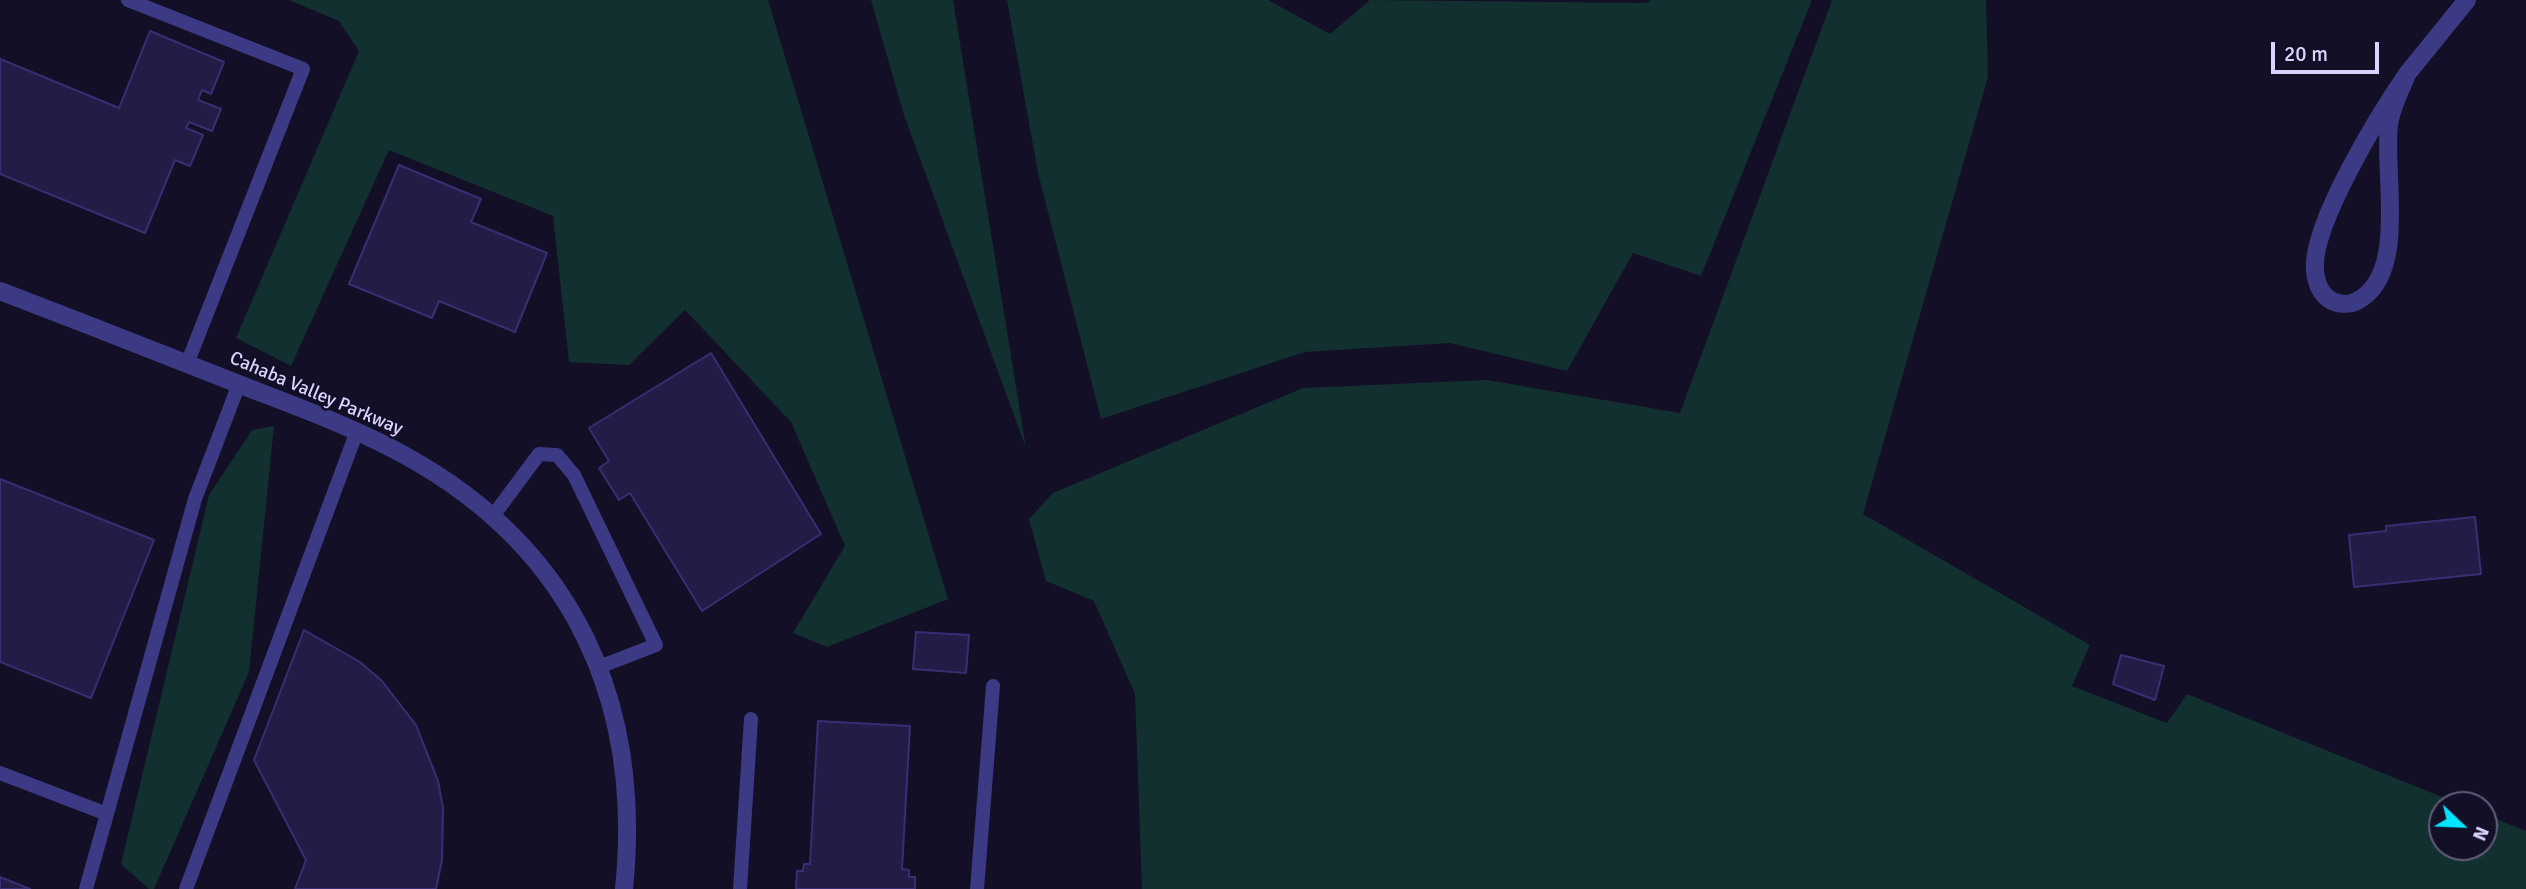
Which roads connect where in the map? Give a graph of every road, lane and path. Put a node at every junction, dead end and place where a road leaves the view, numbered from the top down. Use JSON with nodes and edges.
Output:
{"nodes":[{"id":1,"x":128,"y":0,"type":"edge"},
{"id":2,"x":2467,"y":0,"type":"edge"},
{"id":3,"x":2407,"y":74,"type":"junction"},
{"id":4,"x":0,"y":290,"type":"edge"},
{"id":5,"x":187,"y":364,"type":"junction"},
{"id":6,"x":239,"y":384,"type":"junction"},
{"id":7,"x":358,"y":431,"type":"junction"},
{"id":8,"x":493,"y":516,"type":"junction"},
{"id":9,"x":599,"y":667,"type":"junction"},
{"id":10,"x":993,"y":686,"type":"dead end"},
{"id":11,"x":751,"y":719,"type":"dead end"},
{"id":12,"x":0,"y":773,"type":"edge"},
{"id":13,"x":107,"y":814,"type":"junction"},
{"id":14,"x":86,"y":889,"type":"edge"},
{"id":15,"x":186,"y":889,"type":"edge"},
{"id":16,"x":624,"y":889,"type":"edge"},
{"id":17,"x":740,"y":889,"type":"edge"},
{"id":18,"x":977,"y":889,"type":"edge"}],
"edges":[{"from":1,"to":5,"type":"lane"},
{"from":2,"to":3,"type":"street"},
{"from":3,"to":3,"type":"street"},
{"from":4,"to":5,"type":"street","name":"Cahaba Valley Parkway"},
{"from":5,"to":6,"type":"street","name":"Cahaba Valley Parkway"},
{"from":6,"to":7,"type":"street","name":"Cahaba Valley Parkway"},
{"from":6,"to":13,"type":"lane"},
{"from":7,"to":8,"type":"street","name":"Cahaba Valley Parkway"},
{"from":7,"to":15,"type":"lane"},
{"from":8,"to":9,"type":"street","name":"Cahaba Valley Parkway"},
{"from":8,"to":9,"type":"lane"},
{"from":9,"to":16,"type":"street","name":"Cahaba Valley Parkway"},
{"from":10,"to":18,"type":"lane"},
{"from":11,"to":17,"type":"lane"},
{"from":12,"to":13,"type":"lane"},
{"from":13,"to":14,"type":"lane"}]}
